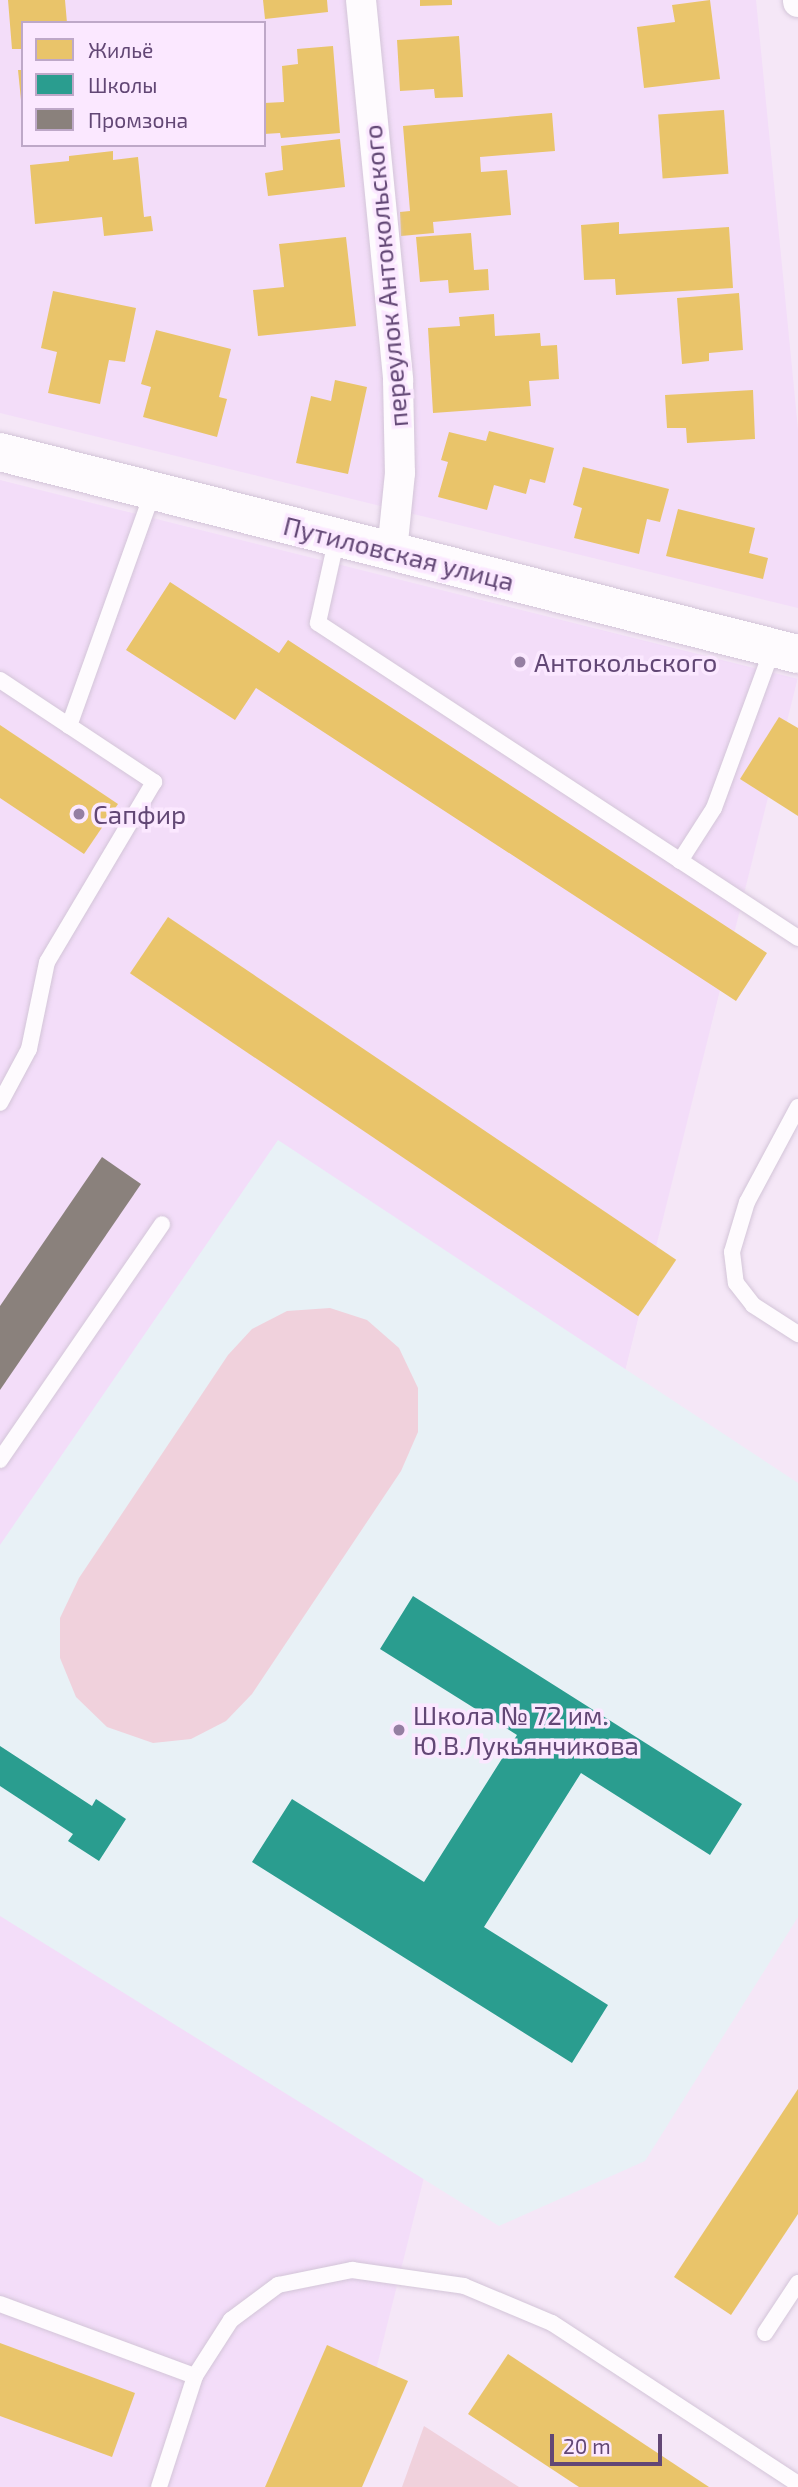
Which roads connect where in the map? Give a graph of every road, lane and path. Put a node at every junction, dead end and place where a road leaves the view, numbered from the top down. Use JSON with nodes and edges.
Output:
{"nodes":[{"id":1,"x":360,"y":0,"type":"edge"},
{"id":2,"x":0,"y":452,"type":"edge"},
{"id":3,"x":153,"y":492,"type":"junction"},
{"id":4,"x":337,"y":537,"type":"junction"},
{"id":5,"x":393,"y":552,"type":"junction"},
{"id":6,"x":785,"y":651,"type":"edge"},
{"id":7,"x":0,"y":680,"type":"edge"},
{"id":8,"x":69,"y":726,"type":"junction"},
{"id":9,"x":680,"y":861,"type":"junction"},
{"id":10,"x":798,"y":939,"type":"edge"},
{"id":11,"x":0,"y":1103,"type":"edge"},
{"id":12,"x":798,"y":1107,"type":"edge"},
{"id":13,"x":162,"y":1224,"type":"dead end"},
{"id":14,"x":798,"y":1334,"type":"edge"},
{"id":15,"x":0,"y":1460,"type":"edge"},
{"id":16,"x":798,"y":2283,"type":"edge"},
{"id":17,"x":0,"y":2304,"type":"edge"},
{"id":18,"x":765,"y":2333,"type":"dead end"},
{"id":19,"x":195,"y":2375,"type":"junction"},
{"id":20,"x":798,"y":2484,"type":"edge"},
{"id":21,"x":159,"y":2487,"type":"edge"}],
"edges":[{"from":1,"to":5,"type":"street","name":"переулок Антокольского"},
{"from":2,"to":3,"type":"street","name":"Путиловская улица"},
{"from":3,"to":4,"type":"street","name":"Путиловская улица"},
{"from":3,"to":8,"type":"lane"},
{"from":4,"to":5,"type":"street","name":"Путиловская улица"},
{"from":4,"to":9,"type":"lane"},
{"from":5,"to":6,"type":"street","name":"Путиловская улица"},
{"from":6,"to":9,"type":"lane"},
{"from":7,"to":8,"type":"lane"},
{"from":8,"to":11,"type":"lane"},
{"from":9,"to":10,"type":"lane"},
{"from":12,"to":14,"type":"lane"},
{"from":13,"to":15,"type":"lane"},
{"from":16,"to":18,"type":"lane"},
{"from":17,"to":19,"type":"lane"},
{"from":19,"to":20,"type":"lane"},
{"from":19,"to":21,"type":"lane"}]}
